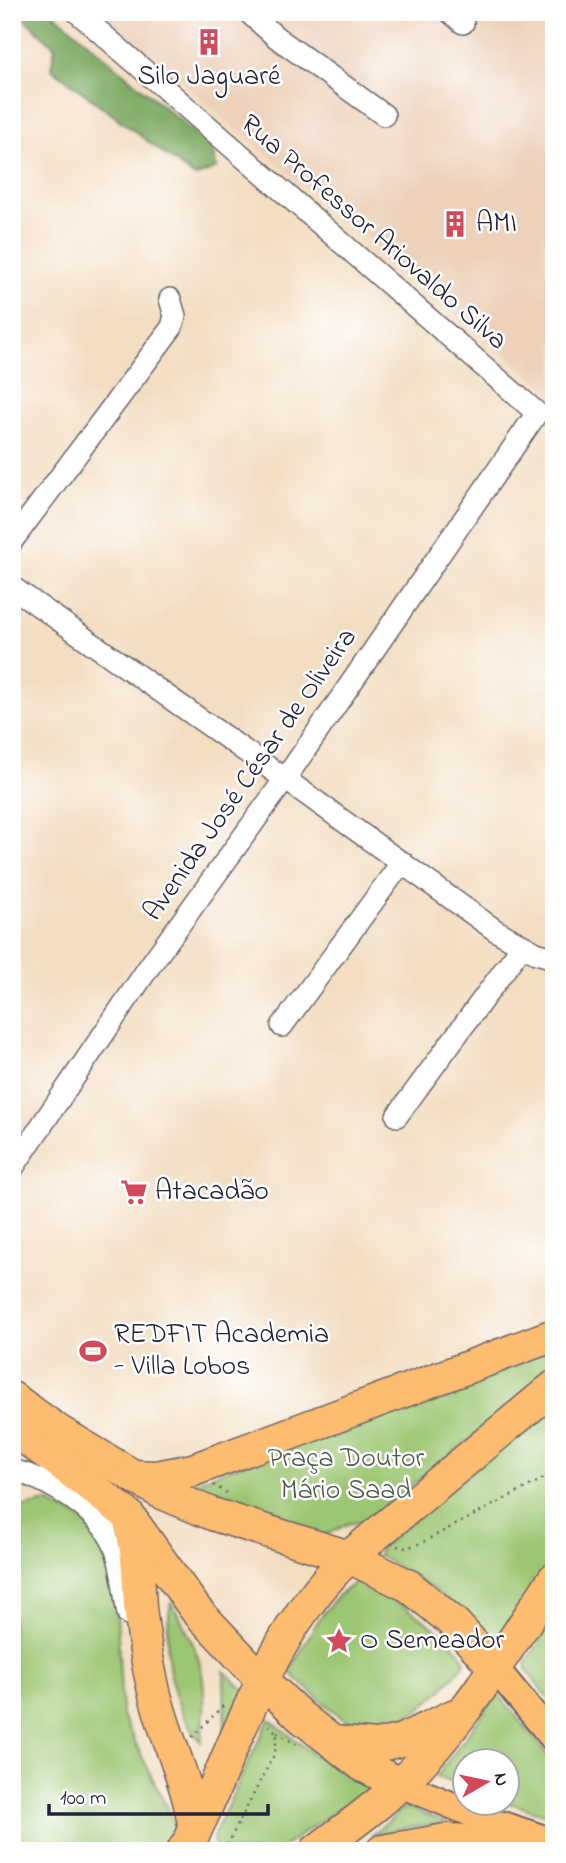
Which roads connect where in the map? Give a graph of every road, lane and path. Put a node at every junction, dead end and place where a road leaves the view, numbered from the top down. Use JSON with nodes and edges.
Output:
{"nodes":[{"id":1,"x":77,"y":12,"type":"edge"},
{"id":2,"x":248,"y":12,"type":"edge"},
{"id":3,"x":383,"y":115,"type":"dead end"},
{"id":4,"x":170,"y":299,"type":"dead end"},
{"id":5,"x":537,"y":414,"type":"joint"},
{"id":6,"x":12,"y":541,"type":"edge"},
{"id":7,"x":12,"y":587,"type":"edge"},
{"id":8,"x":285,"y":779,"type":"junction"},
{"id":9,"x":402,"y":862,"type":"junction"},
{"id":10,"x":522,"y":946,"type":"junction"},
{"id":11,"x":554,"y":958,"type":"edge"},
{"id":12,"x":282,"y":1026,"type":"dead end"},
{"id":13,"x":397,"y":1116,"type":"dead end"},
{"id":14,"x":12,"y":1169,"type":"edge"},
{"id":15,"x":554,"y":1335,"type":"edge"},
{"id":16,"x":554,"y":1388,"type":"edge"},
{"id":17,"x":12,"y":1398,"type":"edge"},
{"id":18,"x":12,"y":1429,"type":"edge"},
{"id":19,"x":554,"y":1473,"type":"edge"},
{"id":20,"x":16,"y":1474,"type":"edge"},
{"id":21,"x":131,"y":1476,"type":"junction"},
{"id":22,"x":128,"y":1515,"type":"junction"},
{"id":23,"x":375,"y":1536,"type":"junction"},
{"id":24,"x":349,"y":1556,"type":"junction"},
{"id":25,"x":554,"y":1579,"type":"edge"},
{"id":26,"x":147,"y":1660,"type":"junction"},
{"id":27,"x":495,"y":1668,"type":"junction"},
{"id":28,"x":263,"y":1681,"type":"junction"},
{"id":29,"x":226,"y":1703,"type":"dead end"},
{"id":30,"x":463,"y":1710,"type":"junction"},
{"id":31,"x":271,"y":1728,"type":"dead end"},
{"id":32,"x":554,"y":1739,"type":"edge"},
{"id":33,"x":333,"y":1742,"type":"junction"},
{"id":34,"x":173,"y":1754,"type":"junction"},
{"id":35,"x":400,"y":1784,"type":"junction"},
{"id":36,"x":189,"y":1841,"type":"edge"},
{"id":37,"x":554,"y":1843,"type":"edge"},
{"id":38,"x":224,"y":1851,"type":"edge"},
{"id":39,"x":316,"y":1851,"type":"edge"},
{"id":40,"x":383,"y":1851,"type":"edge"}],
"edges":[{"from":1,"to":5,"type":"street","name":"Rua Professor Ariovaldo Silva"},
{"from":2,"to":3,"type":"street"},
{"from":4,"to":6,"type":"street"},
{"from":5,"to":8,"type":"street","name":"Avenida José César de Oliveira"},
{"from":7,"to":8,"type":"street"},
{"from":8,"to":9,"type":"street"},
{"from":8,"to":14,"type":"street","name":"Avenida José César de Oliveira"},
{"from":9,"to":10,"type":"street"},
{"from":9,"to":12,"type":"street"},
{"from":10,"to":11,"type":"street"},
{"from":10,"to":13,"type":"street"},
{"from":15,"to":21,"type":"highway"},
{"from":16,"to":23,"type":"highway"},
{"from":17,"to":21,"type":"highway"},
{"from":18,"to":22,"type":"highway"},
{"from":19,"to":23,"type":"path"},
{"from":20,"to":26,"type":"street"},
{"from":21,"to":24,"type":"highway"},
{"from":22,"to":26,"type":"highway"},
{"from":22,"to":28,"type":"highway"},
{"from":23,"to":24,"type":"highway"},
{"from":24,"to":27,"type":"highway"},
{"from":24,"to":28,"type":"highway"},
{"from":25,"to":27,"type":"highway"},
{"from":26,"to":34,"type":"highway"},
{"from":27,"to":30,"type":"highway"},
{"from":27,"to":32,"type":"main road"},
{"from":28,"to":33,"type":"highway"},
{"from":28,"to":36,"type":"highway"},
{"from":29,"to":34,"type":"path"},
{"from":30,"to":33,"type":"highway"},
{"from":30,"to":35,"type":"highway"},
{"from":31,"to":38,"type":"path"},
{"from":33,"to":35,"type":"highway"},
{"from":34,"to":36,"type":"highway"},
{"from":35,"to":37,"type":"main road"},
{"from":35,"to":39,"type":"highway"},
{"from":37,"to":40,"type":"highway"}]}
